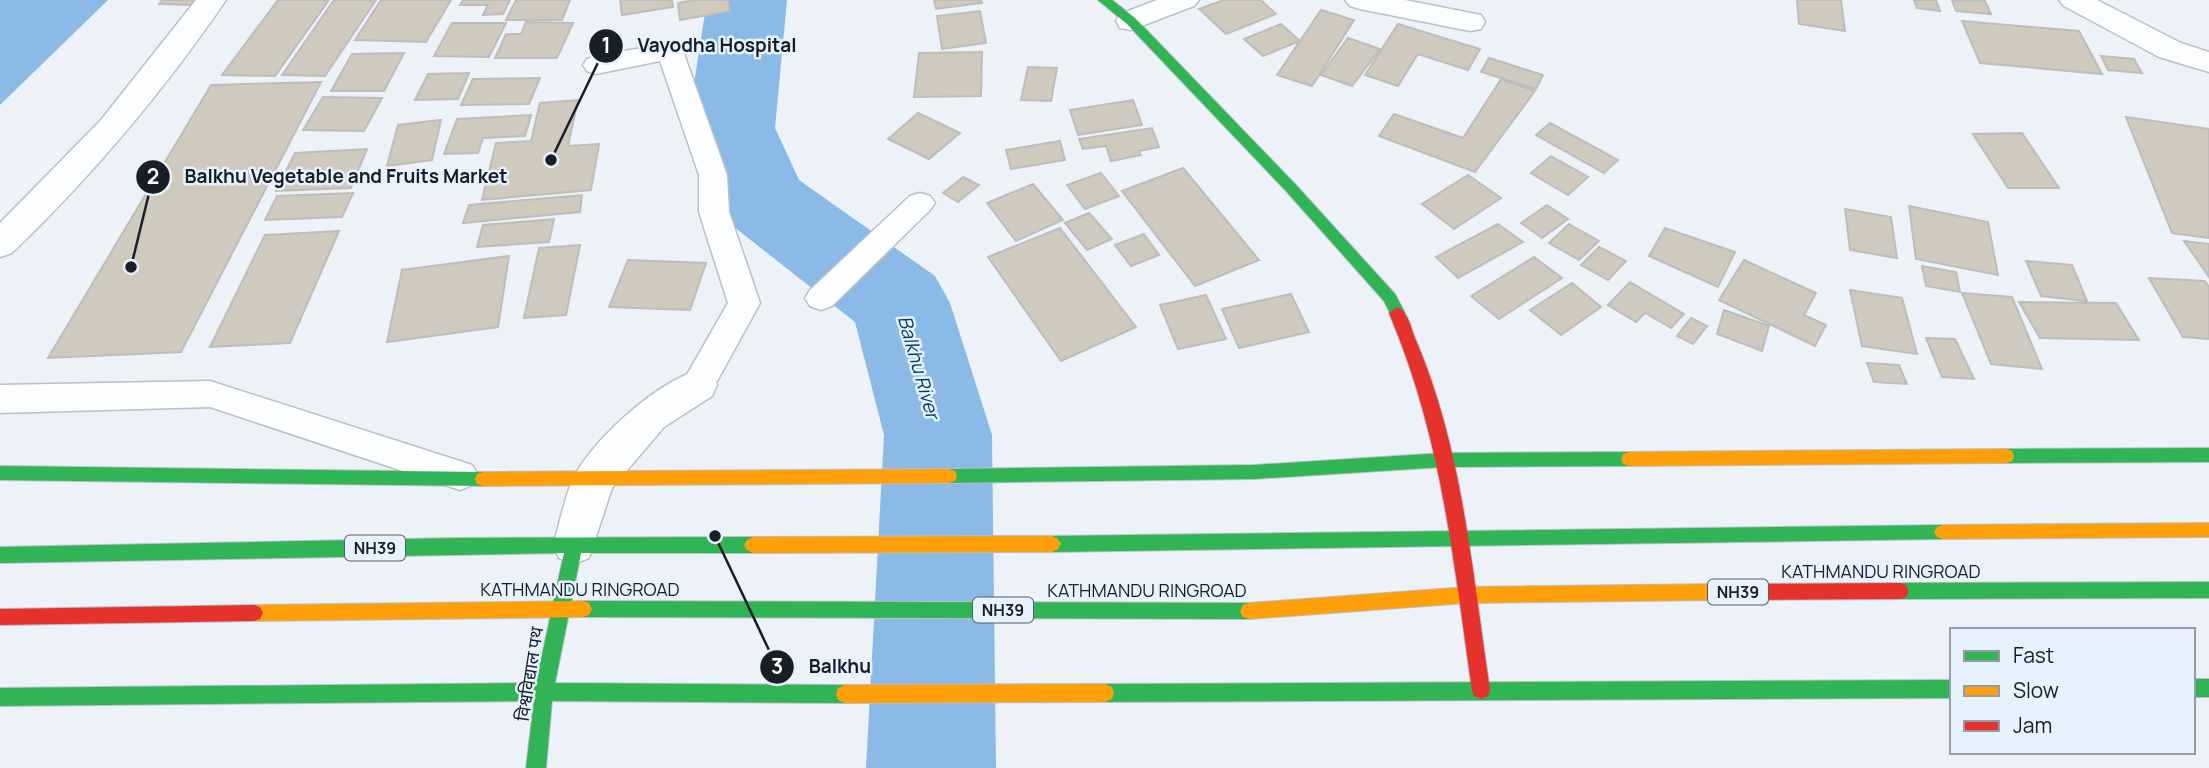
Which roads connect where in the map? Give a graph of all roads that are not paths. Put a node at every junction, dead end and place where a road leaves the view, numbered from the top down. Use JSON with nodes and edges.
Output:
{"nodes":[{"id":1,"x":211,"y":0,"type":"edge"},
{"id":2,"x":1104,"y":0,"type":"edge"},
{"id":3,"x":1184,"y":0,"type":"edge"},
{"id":4,"x":1360,"y":0,"type":"edge"},
{"id":5,"x":2074,"y":0,"type":"edge"},
{"id":6,"x":1130,"y":22,"type":"junction"},
{"id":7,"x":1470,"y":22,"type":"dead end"},
{"id":8,"x":2209,"y":62,"type":"edge"},
{"id":9,"x":596,"y":65,"type":"dead end"},
{"id":10,"x":920,"y":203,"type":"dead end"},
{"id":11,"x":0,"y":244,"type":"edge"},
{"id":12,"x":821,"y":298,"type":"dead end"},
{"id":13,"x":698,"y":385,"type":"joint"},
{"id":14,"x":0,"y":400,"type":"edge"},
{"id":15,"x":2209,"y":455,"type":"edge"},
{"id":16,"x":1444,"y":460,"type":"junction"},
{"id":17,"x":0,"y":473,"type":"edge"},
{"id":18,"x":476,"y":480,"type":"junction"},
{"id":19,"x":594,"y":480,"type":"junction"},
{"id":20,"x":2209,"y":530,"type":"edge"},
{"id":21,"x":1459,"y":537,"type":"junction"},
{"id":22,"x":574,"y":545,"type":"junction"},
{"id":23,"x":0,"y":555,"type":"edge"},
{"id":24,"x":2209,"y":590,"type":"edge"},
{"id":25,"x":1467,"y":595,"type":"junction"},
{"id":26,"x":560,"y":609,"type":"junction"},
{"id":27,"x":0,"y":617,"type":"edge"},
{"id":28,"x":1481,"y":690,"type":"junction"},
{"id":29,"x":1950,"y":690,"type":"edge"},
{"id":30,"x":544,"y":692,"type":"junction"},
{"id":31,"x":0,"y":697,"type":"edge"},
{"id":32,"x":536,"y":768,"type":"edge"}],
"edges":[{"from":1,"to":11,"type":"street"},
{"from":2,"to":6,"type":"main road"},
{"from":3,"to":6,"type":"street"},
{"from":4,"to":7,"type":"street"},
{"from":5,"to":8,"type":"street"},
{"from":6,"to":16,"type":"main road"},
{"from":9,"to":13,"type":"lane"},
{"from":10,"to":12,"type":"lane"},
{"from":13,"to":19,"type":"street"},
{"from":14,"to":18,"type":"lane"},
{"from":15,"to":16,"type":"main road"},
{"from":16,"to":19,"type":"main road"},
{"from":16,"to":21,"type":"main road"},
{"from":17,"to":18,"type":"main road"},
{"from":18,"to":19,"type":"main road"},
{"from":19,"to":22,"type":"street"},
{"from":20,"to":21,"type":"main road","number":"NH39"},
{"from":21,"to":22,"type":"main road","number":"NH39"},
{"from":21,"to":25,"type":"main road"},
{"from":22,"to":23,"type":"main road","number":"NH39"},
{"from":22,"to":26,"type":"main road","name":"विश्वविद्याल पथ"},
{"from":24,"to":25,"type":"main road","name":"KATHMANDU RINGROAD","number":"NH39"},
{"from":25,"to":26,"type":"main road","name":"KATHMANDU RINGROAD","number":"NH39"},
{"from":25,"to":28,"type":"main road"},
{"from":26,"to":27,"type":"main road","name":"KATHMANDU RINGROAD","number":"NH39"},
{"from":26,"to":30,"type":"main road","name":"विश्वविद्याल पथ"},
{"from":28,"to":29,"type":"main road"},
{"from":28,"to":30,"type":"main road"},
{"from":30,"to":31,"type":"main road"},
{"from":30,"to":32,"type":"main road","name":"विश्वविद्याल पथ"}]}
